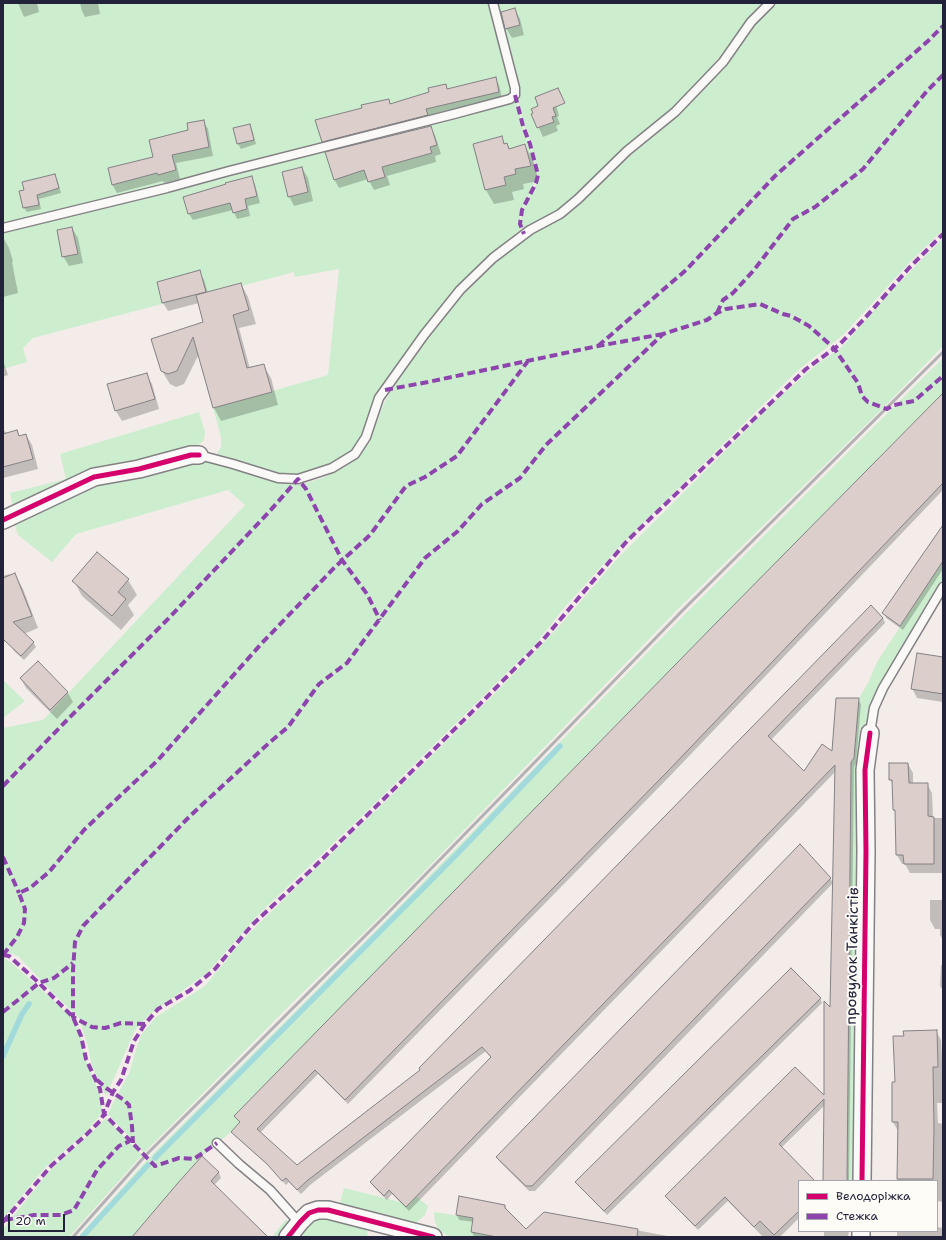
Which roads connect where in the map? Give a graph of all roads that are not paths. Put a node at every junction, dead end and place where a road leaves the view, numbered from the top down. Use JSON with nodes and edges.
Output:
{"nodes":[{"id":1,"x":493,"y":3,"type":"edge"},
{"id":2,"x":770,"y":3,"type":"edge"},
{"id":3,"x":3,"y":228,"type":"edge"},
{"id":4,"x":199,"y":455,"type":"joint"},
{"id":5,"x":3,"y":520,"type":"edge"},
{"id":6,"x":943,"y":587,"type":"edge"},
{"id":7,"x":870,"y":732,"type":"joint"},
{"id":8,"x":217,"y":1143,"type":"dead end"},
{"id":9,"x":862,"y":1180,"type":"edge"},
{"id":10,"x":300,"y":1222,"type":"junction"},
{"id":11,"x":288,"y":1237,"type":"edge"},
{"id":12,"x":433,"y":1237,"type":"edge"}],
"edges":[{"from":1,"to":3,"type":"lane"},
{"from":2,"to":4,"type":"lane"},
{"from":4,"to":5,"type":"street"},
{"from":6,"to":7,"type":"lane"},
{"from":7,"to":9,"type":"street","name":"провулок Танкістів"},
{"from":8,"to":10,"type":"lane"},
{"from":10,"to":11,"type":"street"},
{"from":10,"to":12,"type":"street"}]}
